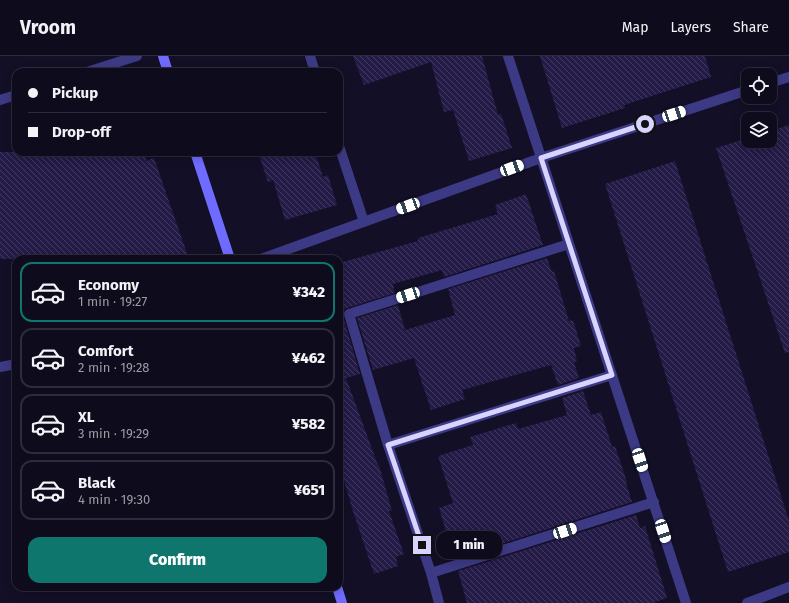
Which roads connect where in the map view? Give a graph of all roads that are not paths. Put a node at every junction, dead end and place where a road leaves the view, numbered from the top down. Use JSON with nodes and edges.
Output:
{"nodes":[{"id":1,"x":137,"y":56,"type":"edge"},
{"id":2,"x":163,"y":56,"type":"edge"},
{"id":3,"x":310,"y":56,"type":"edge"},
{"id":4,"x":508,"y":56,"type":"edge"},
{"id":5,"x":100,"y":68,"type":"edge"},
{"id":6,"x":167,"y":68,"type":"edge"},
{"id":7,"x":314,"y":68,"type":"edge"},
{"id":8,"x":789,"y":77,"type":"edge"},
{"id":9,"x":777,"y":81,"type":"edge"},
{"id":10,"x":741,"y":92,"type":"edge"},
{"id":11,"x":12,"y":96,"type":"edge"},
{"id":12,"x":0,"y":100,"type":"edge"},
{"id":13,"x":196,"y":156,"type":"edge"},
{"id":14,"x":342,"y":156,"type":"edge"},
{"id":15,"x":541,"y":158,"type":"junction"},
{"id":16,"x":364,"y":222,"type":"junction"},
{"id":17,"x":569,"y":244,"type":"junction"},
{"id":18,"x":229,"y":255,"type":"edge"},
{"id":19,"x":272,"y":255,"type":"edge"},
{"id":20,"x":12,"y":365,"type":"edge"},
{"id":21,"x":0,"y":367,"type":"edge"},
{"id":22,"x":612,"y":375,"type":"junction"},
{"id":23,"x":388,"y":445,"type":"junction"},
{"id":24,"x":654,"y":502,"type":"junction"},
{"id":25,"x":431,"y":573,"type":"junction"},
{"id":26,"x":789,"y":587,"type":"edge"},
{"id":27,"x":338,"y":591,"type":"edge"},
{"id":28,"x":342,"y":603,"type":"edge"},
{"id":29,"x":439,"y":603,"type":"edge"},
{"id":30,"x":686,"y":603,"type":"edge"},
{"id":31,"x":747,"y":603,"type":"edge"}],
"edges":[{"from":1,"to":5,"type":"street"},
{"from":2,"to":6,"type":"street"},
{"from":3,"to":7,"type":"street"},
{"from":4,"to":15,"type":"street"},
{"from":8,"to":9,"type":"street"},
{"from":10,"to":15,"type":"street"},
{"from":11,"to":12,"type":"street"},
{"from":13,"to":18,"type":"street"},
{"from":14,"to":16,"type":"street"},
{"from":15,"to":16,"type":"street"},
{"from":15,"to":17,"type":"street"},
{"from":16,"to":19,"type":"street"},
{"from":17,"to":22,"type":"street"},
{"from":17,"to":23,"type":"street"},
{"from":20,"to":21,"type":"street"},
{"from":22,"to":23,"type":"street"},
{"from":22,"to":24,"type":"street"},
{"from":23,"to":25,"type":"street"},
{"from":24,"to":25,"type":"street"},
{"from":24,"to":30,"type":"street"},
{"from":25,"to":29,"type":"street"},
{"from":26,"to":31,"type":"street"},
{"from":27,"to":28,"type":"street"}]}
